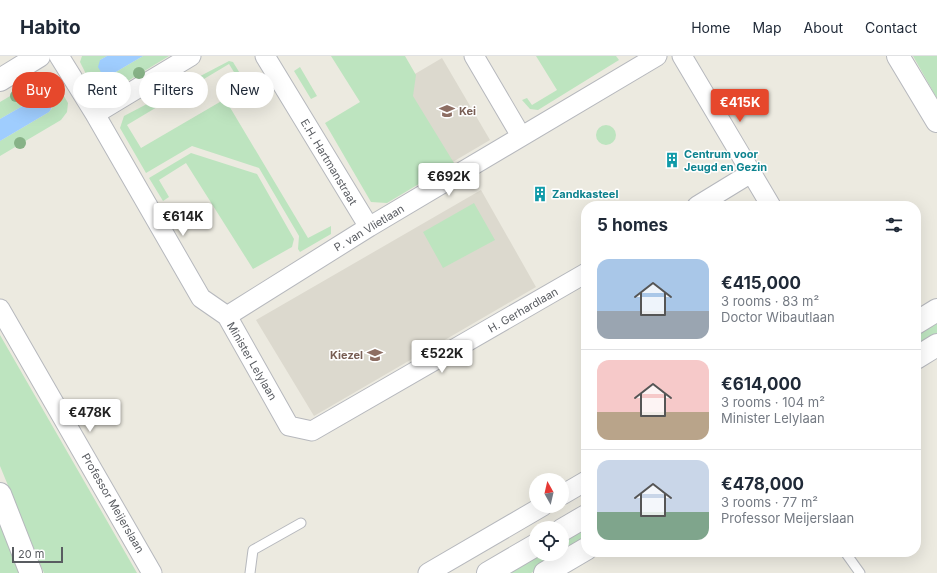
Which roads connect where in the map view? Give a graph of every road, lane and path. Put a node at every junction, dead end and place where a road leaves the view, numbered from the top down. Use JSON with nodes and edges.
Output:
{"nodes":[{"id":1,"x":39,"y":56,"type":"edge"},
{"id":2,"x":59,"y":56,"type":"edge"},
{"id":3,"x":192,"y":56,"type":"edge"},
{"id":4,"x":265,"y":56,"type":"edge"},
{"id":5,"x":474,"y":56,"type":"edge"},
{"id":6,"x":657,"y":56,"type":"edge"},
{"id":7,"x":682,"y":56,"type":"edge"},
{"id":8,"x":898,"y":56,"type":"edge"},
{"id":9,"x":0,"y":80,"type":"edge"},
{"id":10,"x":95,"y":114,"type":"junction"},
{"id":11,"x":937,"y":121,"type":"edge"},
{"id":12,"x":521,"y":136,"type":"junction"},
{"id":13,"x":751,"y":173,"type":"junction"},
{"id":14,"x":705,"y":201,"type":"edge"},
{"id":15,"x":768,"y":201,"type":"edge"},
{"id":16,"x":369,"y":227,"type":"junction"},
{"id":17,"x":581,"y":276,"type":"edge"},
{"id":18,"x":0,"y":309,"type":"edge"},
{"id":19,"x":937,"y":310,"type":"edge"},
{"id":20,"x":227,"y":316,"type":"junction"},
{"id":21,"x":921,"y":320,"type":"edge"},
{"id":22,"x":937,"y":345,"type":"edge"},
{"id":23,"x":921,"y":355,"type":"edge"},
{"id":24,"x":289,"y":426,"type":"joint"},
{"id":25,"x":581,"y":484,"type":"edge"},
{"id":26,"x":569,"y":491,"type":"edge"},
{"id":27,"x":0,"y":494,"type":"edge"},
{"id":28,"x":531,"y":513,"type":"edge"},
{"id":29,"x":581,"y":519,"type":"edge"},
{"id":30,"x":301,"y":523,"type":"dead end"},
{"id":31,"x":569,"y":526,"type":"edge"},
{"id":32,"x":529,"y":549,"type":"edge"},
{"id":33,"x":581,"y":553,"type":"edge"},
{"id":34,"x":849,"y":557,"type":"edge"},
{"id":35,"x":31,"y":573,"type":"edge"},
{"id":36,"x":152,"y":573,"type":"edge"},
{"id":37,"x":250,"y":573,"type":"edge"},
{"id":38,"x":428,"y":573,"type":"edge"},
{"id":39,"x":488,"y":573,"type":"edge"},
{"id":40,"x":545,"y":573,"type":"edge"},
{"id":41,"x":860,"y":573,"type":"edge"}],
"edges":[{"from":1,"to":9,"type":"street"},
{"from":2,"to":10,"type":"street","name":"Minister Lelylaan"},
{"from":3,"to":10,"type":"street"},
{"from":4,"to":16,"type":"street","name":"E.H. Hartmanstraat"},
{"from":5,"to":12,"type":"street"},
{"from":6,"to":12,"type":"street","name":"P. van Vlietlaan"},
{"from":7,"to":13,"type":"street"},
{"from":8,"to":11,"type":"street"},
{"from":10,"to":20,"type":"street","name":"Minister Lelylaan"},
{"from":12,"to":16,"type":"street","name":"P. van Vlietlaan"},
{"from":13,"to":14,"type":"street"},
{"from":13,"to":15,"type":"street"},
{"from":16,"to":20,"type":"street","name":"P. van Vlietlaan"},
{"from":17,"to":24,"type":"street","name":"H. Gerhardlaan"},
{"from":18,"to":36,"type":"street","name":"Professor Meijerslaan"},
{"from":19,"to":21,"type":"street"},
{"from":20,"to":24,"type":"street","name":"Minister Lelylaan"},
{"from":22,"to":23,"type":"street"},
{"from":25,"to":26,"type":"street"},
{"from":27,"to":35,"type":"street"},
{"from":28,"to":38,"type":"street"},
{"from":29,"to":31,"type":"street"},
{"from":30,"to":37,"type":"lane"},
{"from":32,"to":39,"type":"street"},
{"from":33,"to":40,"type":"street"},
{"from":34,"to":41,"type":"lane"}]}
